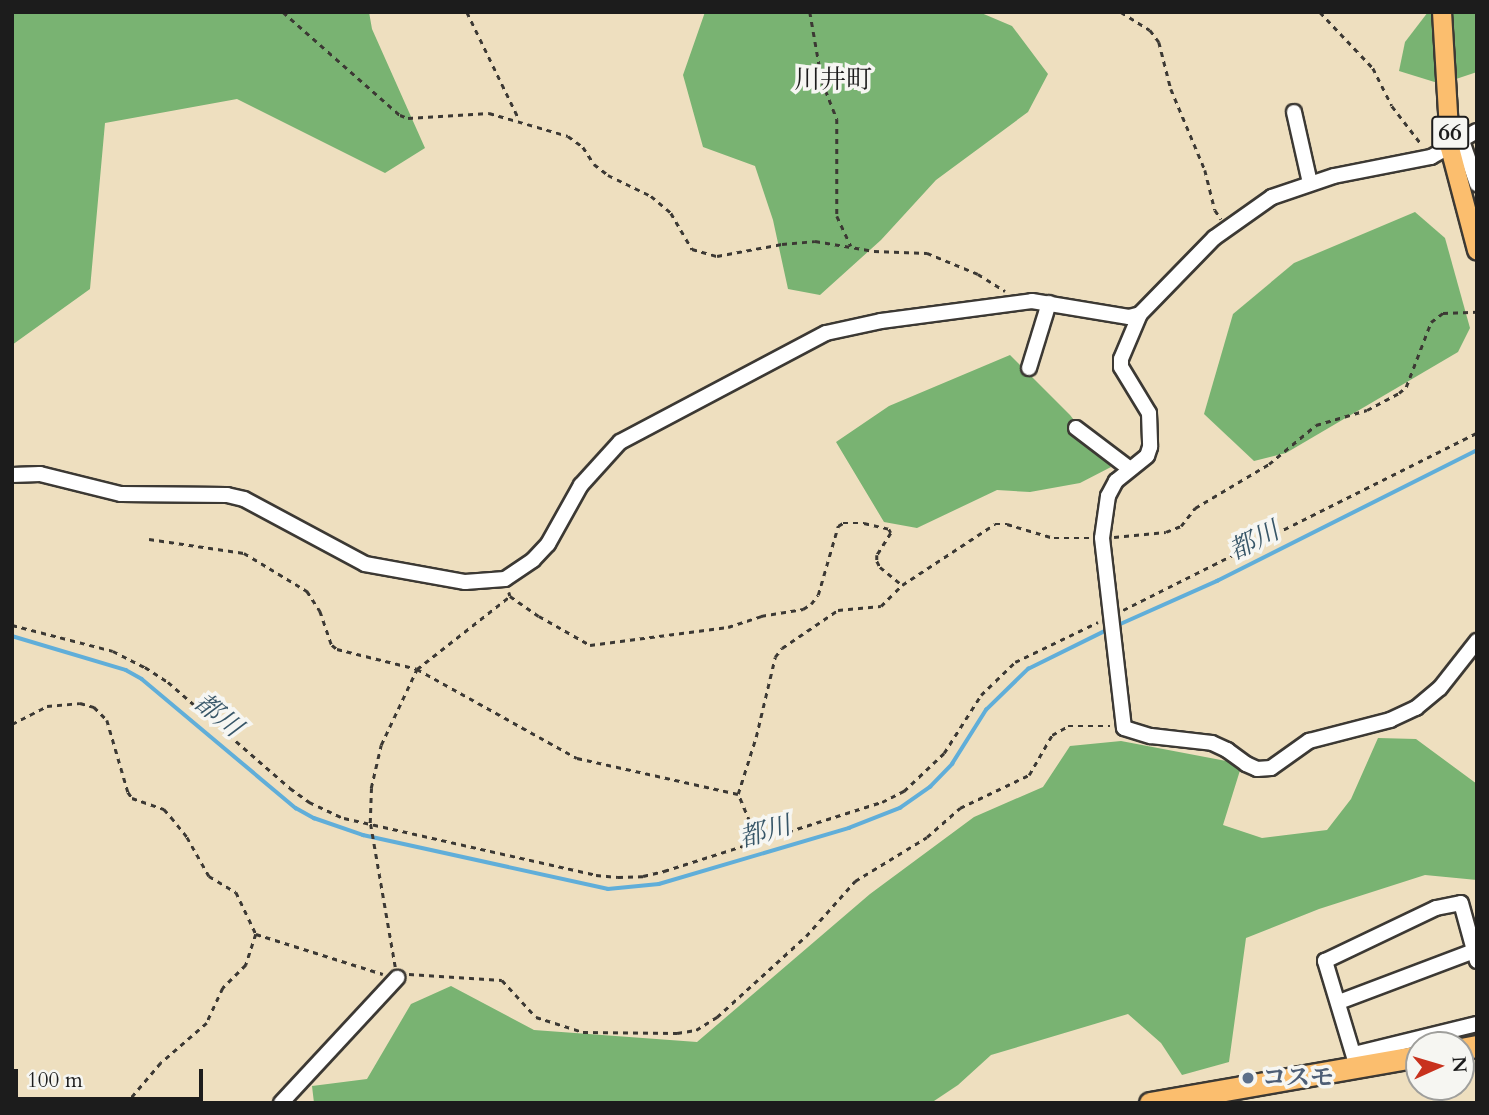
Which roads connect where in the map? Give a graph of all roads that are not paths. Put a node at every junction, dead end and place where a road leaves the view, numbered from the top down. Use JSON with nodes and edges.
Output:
{"nodes":[{"id":1,"x":1442,"y":12,"type":"edge"},
{"id":2,"x":1294,"y":112,"type":"dead end"},
{"id":3,"x":1477,"y":131,"type":"edge"},
{"id":4,"x":1456,"y":143,"type":"junction"},
{"id":5,"x":1310,"y":183,"type":"junction"},
{"id":6,"x":1477,"y":184,"type":"edge"},
{"id":7,"x":1477,"y":250,"type":"edge"},
{"id":8,"x":1049,"y":303,"type":"junction"},
{"id":9,"x":1140,"y":314,"type":"junction"},
{"id":10,"x":1029,"y":368,"type":"dead end"},
{"id":11,"x":1076,"y":428,"type":"dead end"},
{"id":12,"x":1130,"y":468,"type":"junction"},
{"id":13,"x":12,"y":475,"type":"edge"},
{"id":14,"x":1477,"y":641,"type":"edge"},
{"id":15,"x":1475,"y":956,"type":"edge"},
{"id":16,"x":397,"y":978,"type":"road end"},
{"id":17,"x":1339,"y":1002,"type":"junction"},
{"id":18,"x":1477,"y":1024,"type":"edge"},
{"id":19,"x":1405,"y":1057,"type":"edge"},
{"id":20,"x":1355,"y":1060,"type":"junction"},
{"id":21,"x":281,"y":1103,"type":"edge"},
{"id":22,"x":1150,"y":1103,"type":"edge"}],
"edges":[{"from":1,"to":4,"type":"main road","number":"66"},
{"from":2,"to":5,"type":"street"},
{"from":3,"to":4,"type":"street"},
{"from":4,"to":5,"type":"street"},
{"from":4,"to":6,"type":"street"},
{"from":4,"to":7,"type":"main road","number":"66"},
{"from":5,"to":9,"type":"street"},
{"from":8,"to":9,"type":"street"},
{"from":8,"to":10,"type":"street"},
{"from":8,"to":13,"type":"street"},
{"from":9,"to":12,"type":"street"},
{"from":11,"to":12,"type":"street"},
{"from":12,"to":14,"type":"street"},
{"from":15,"to":17,"type":"street"},
{"from":15,"to":17,"type":"street"},
{"from":16,"to":21,"type":"street"},
{"from":17,"to":20,"type":"street"},
{"from":18,"to":20,"type":"street"},
{"from":19,"to":20,"type":"highway"},
{"from":20,"to":22,"type":"highway"}]}
